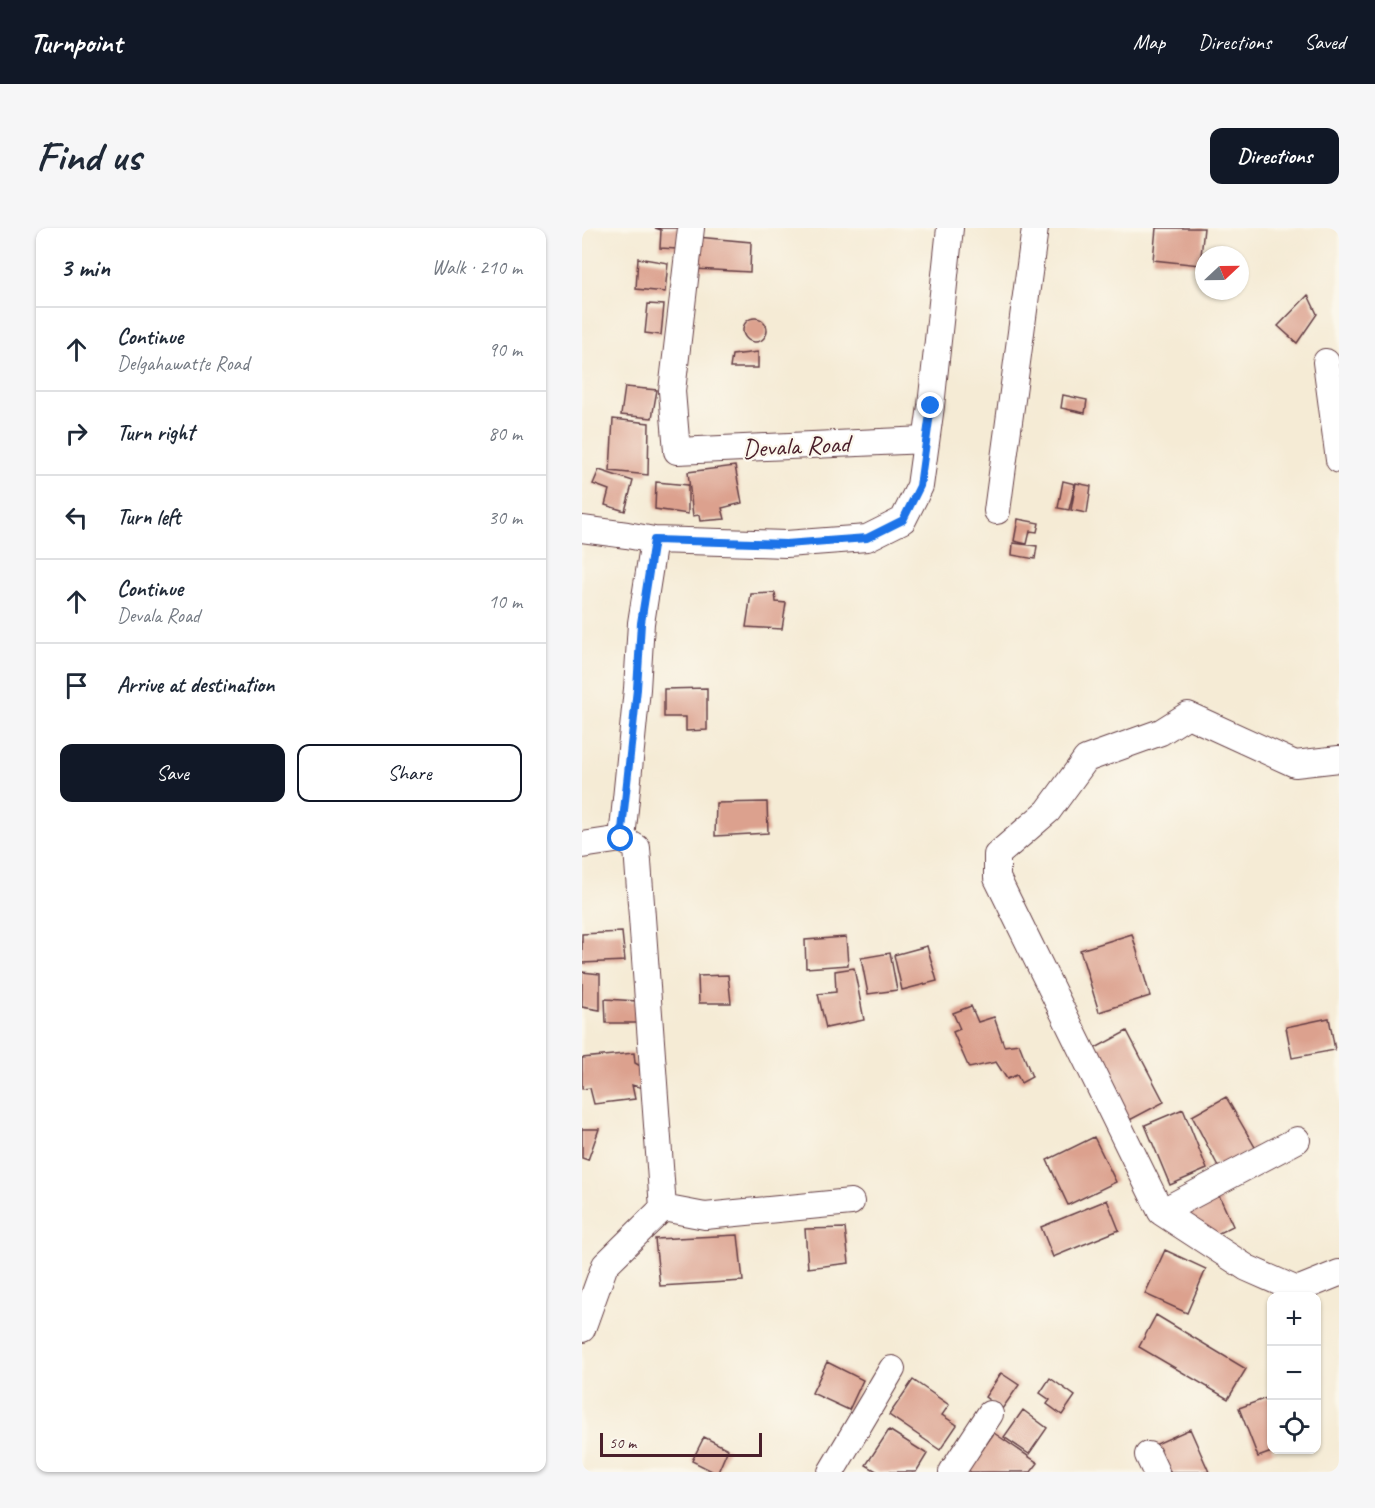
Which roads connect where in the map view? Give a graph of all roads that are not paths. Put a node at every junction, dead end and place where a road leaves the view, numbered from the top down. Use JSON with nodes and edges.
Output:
{"nodes":[{"id":1,"x":691,"y":228,"type":"edge"},
{"id":2,"x":950,"y":228,"type":"edge"},
{"id":3,"x":1035,"y":228,"type":"edge"},
{"id":4,"x":1326,"y":362,"type":"dead end"},
{"id":5,"x":926,"y":440,"type":"junction"},
{"id":6,"x":1339,"y":460,"type":"edge"},
{"id":7,"x":997,"y":511,"type":"dead end"},
{"id":8,"x":582,"y":529,"type":"edge"},
{"id":9,"x":654,"y":540,"type":"junction"},
{"id":10,"x":1339,"y":759,"type":"edge"},
{"id":11,"x":621,"y":839,"type":"junction"},
{"id":12,"x":582,"y":845,"type":"edge"},
{"id":13,"x":1297,"y":1140,"type":"dead end"},
{"id":14,"x":851,"y":1202,"type":"dead end"},
{"id":15,"x":663,"y":1208,"type":"junction"},
{"id":16,"x":1161,"y":1212,"type":"junction"},
{"id":17,"x":1339,"y":1273,"type":"edge"},
{"id":18,"x":582,"y":1329,"type":"edge"},
{"id":19,"x":892,"y":1369,"type":"dead end"},
{"id":20,"x":990,"y":1414,"type":"dead end"},
{"id":21,"x":831,"y":1472,"type":"edge"},
{"id":22,"x":952,"y":1472,"type":"edge"}],
"edges":[{"from":1,"to":5,"type":"street","name":"Devala Road"},
{"from":2,"to":5,"type":"street"},
{"from":3,"to":7,"type":"street"},
{"from":4,"to":6,"type":"street"},
{"from":5,"to":9,"type":"street"},
{"from":8,"to":9,"type":"street"},
{"from":9,"to":11,"type":"street"},
{"from":10,"to":16,"type":"street"},
{"from":11,"to":12,"type":"street"},
{"from":11,"to":15,"type":"street"},
{"from":13,"to":16,"type":"street"},
{"from":14,"to":15,"type":"street"},
{"from":15,"to":18,"type":"street"},
{"from":16,"to":17,"type":"street"},
{"from":19,"to":21,"type":"street"},
{"from":20,"to":22,"type":"street"}]}
